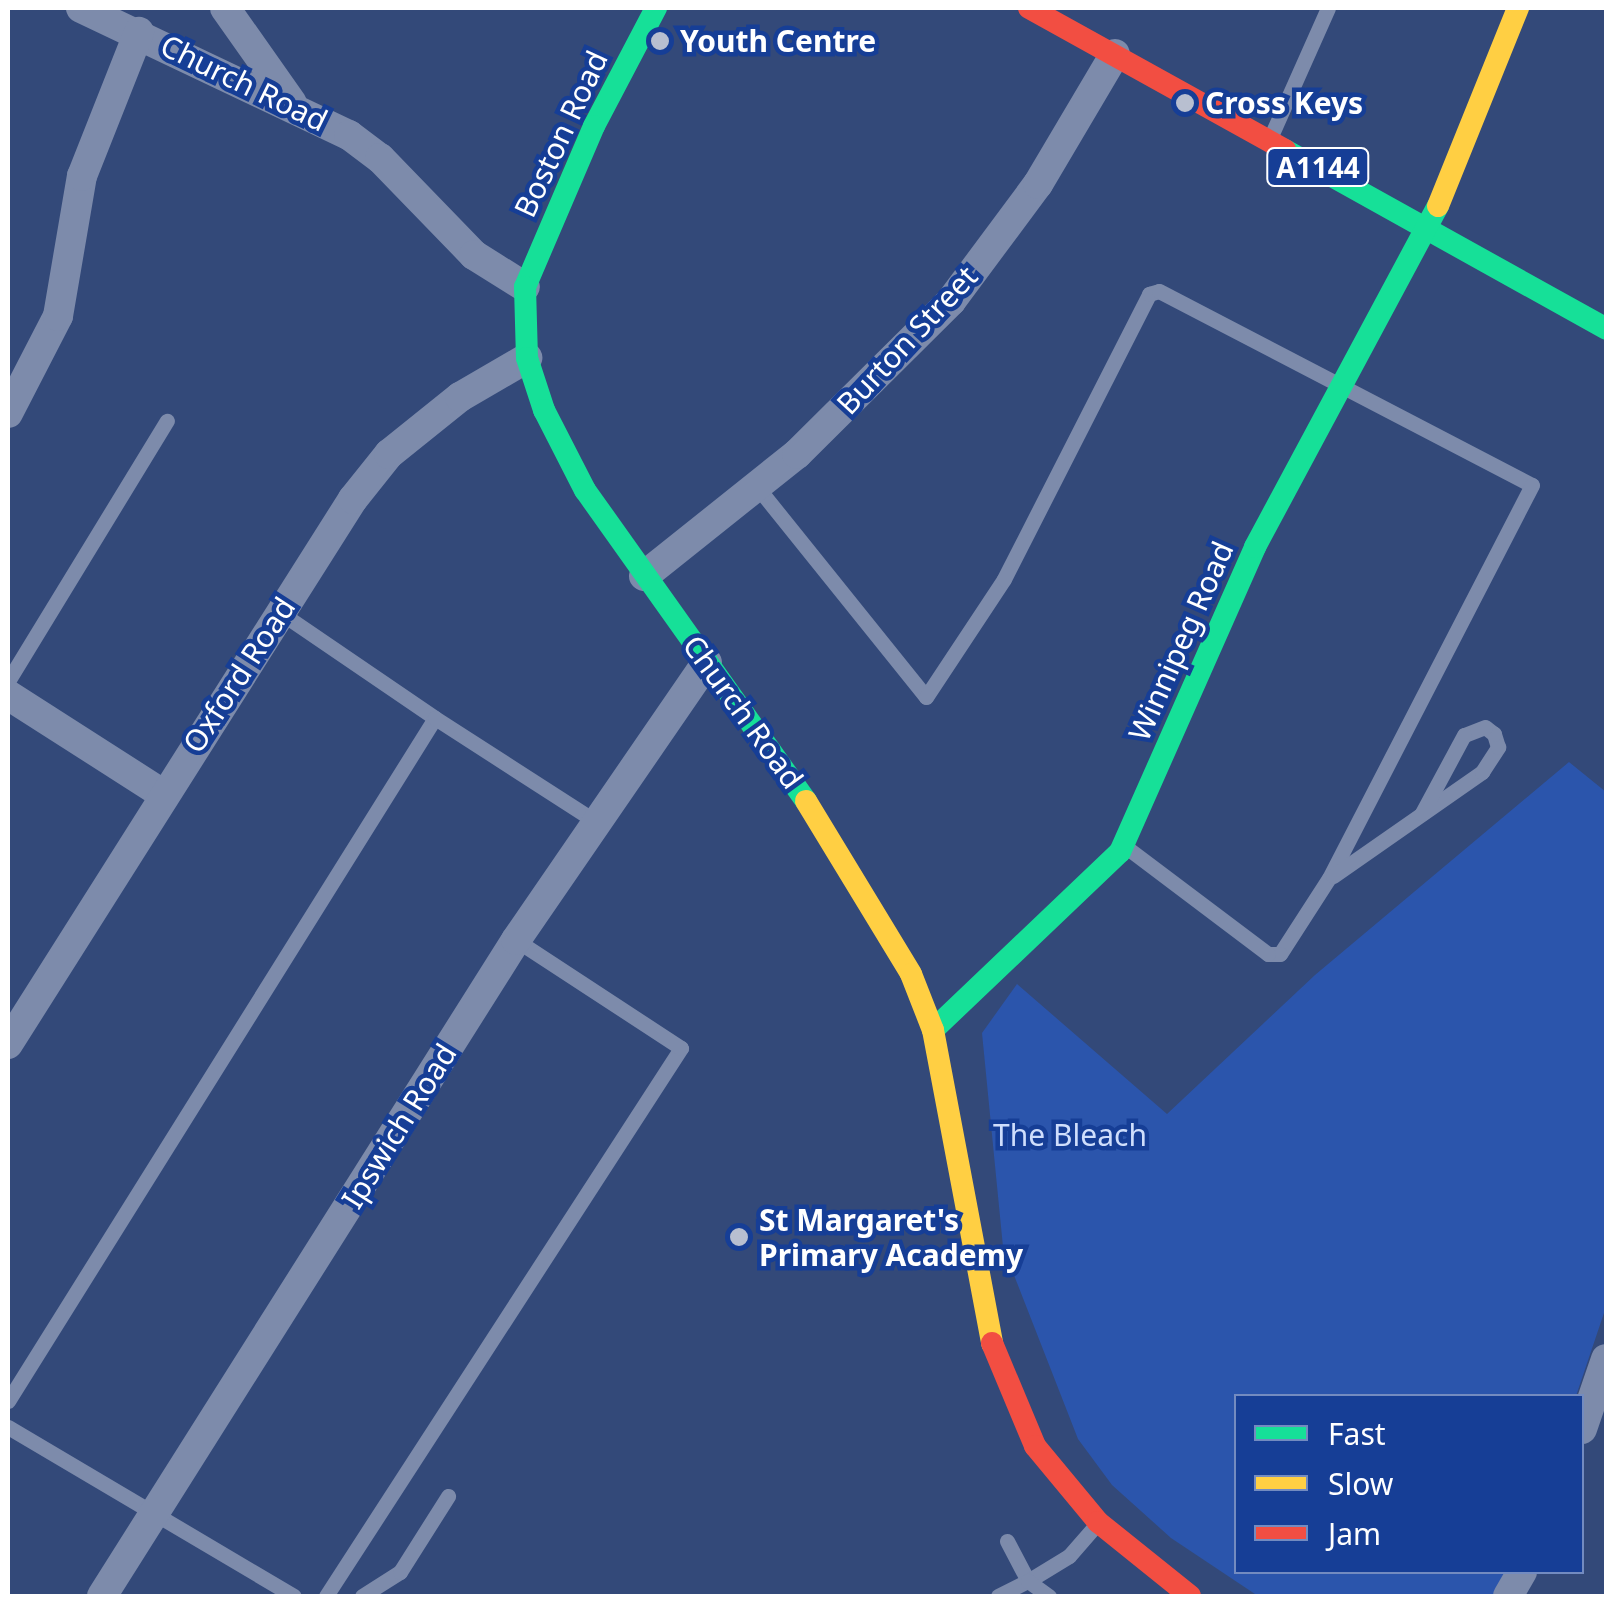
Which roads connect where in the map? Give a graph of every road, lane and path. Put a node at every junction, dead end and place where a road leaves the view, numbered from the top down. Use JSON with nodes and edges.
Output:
{"nodes":[{"id":1,"x":82,"y":8,"type":"edge"},
{"id":2,"x":225,"y":8,"type":"edge"},
{"id":3,"x":656,"y":8,"type":"edge"},
{"id":4,"x":1028,"y":8,"type":"edge"},
{"id":5,"x":1328,"y":8,"type":"edge"},
{"id":6,"x":1518,"y":8,"type":"edge"},
{"id":7,"x":140,"y":32,"type":"junction"},
{"id":8,"x":1114,"y":54,"type":"junction"},
{"id":9,"x":294,"y":106,"type":"junction"},
{"id":10,"x":1270,"y":138,"type":"junction"},
{"id":11,"x":1428,"y":232,"type":"junction"},
{"id":12,"x":525,"y":287,"type":"junction"},
{"id":13,"x":1601,"y":321,"type":"edge"},
{"id":14,"x":527,"y":358,"type":"junction"},
{"id":15,"x":1344,"y":386,"type":"junction"},
{"id":16,"x":8,"y":413,"type":"edge"},
{"id":17,"x":167,"y":421,"type":"dead end"},
{"id":18,"x":758,"y":488,"type":"junction"},
{"id":19,"x":644,"y":576,"type":"junction"},
{"id":20,"x":281,"y":613,"type":"junction"},
{"id":21,"x":707,"y":662,"type":"junction"},
{"id":22,"x":8,"y":681,"type":"edge"},
{"id":23,"x":8,"y":695,"type":"edge"},
{"id":24,"x":435,"y":718,"type":"junction"},
{"id":25,"x":161,"y":793,"type":"junction"},
{"id":26,"x":1422,"y":813,"type":"junction"},
{"id":27,"x":595,"y":821,"type":"junction"},
{"id":28,"x":1123,"y":844,"type":"junction"},
{"id":29,"x":1330,"y":878,"type":"junction"},
{"id":30,"x":516,"y":940,"type":"junction"},
{"id":31,"x":934,"y":1030,"type":"junction"},
{"id":32,"x":8,"y":1044,"type":"edge"},
{"id":33,"x":1606,"y":1359,"type":"edge"},
{"id":34,"x":8,"y":1402,"type":"edge"},
{"id":35,"x":1584,"y":1422,"type":"edge"},
{"id":36,"x":8,"y":1427,"type":"edge"},
{"id":37,"x":448,"y":1496,"type":"dead end"},
{"id":38,"x":156,"y":1513,"type":"junction"},
{"id":39,"x":1098,"y":1522,"type":"junction"},
{"id":40,"x":1007,"y":1540,"type":"dead end"},
{"id":41,"x":1521,"y":1574,"type":"edge"},
{"id":42,"x":1028,"y":1581,"type":"junction"},
{"id":43,"x":102,"y":1596,"type":"edge"},
{"id":44,"x":294,"y":1596,"type":"edge"},
{"id":45,"x":326,"y":1596,"type":"edge"},
{"id":46,"x":362,"y":1596,"type":"edge"},
{"id":47,"x":998,"y":1596,"type":"edge"},
{"id":48,"x":1049,"y":1596,"type":"edge"},
{"id":49,"x":1190,"y":1596,"type":"edge"},
{"id":50,"x":1508,"y":1596,"type":"edge"}],
"edges":[{"from":1,"to":7,"type":"street","name":"Church Road"},
{"from":2,"to":9,"type":"street"},
{"from":3,"to":12,"type":"main road","name":"Boston Road"},
{"from":4,"to":8,"type":"main road","number":"A1144"},
{"from":5,"to":10,"type":"lane"},
{"from":6,"to":11,"type":"main road","name":"Winnipeg Road"},
{"from":7,"to":9,"type":"street","name":"Church Road"},
{"from":7,"to":16,"type":"street"},
{"from":8,"to":10,"type":"main road","number":"A1144"},
{"from":8,"to":18,"type":"street","name":"Burton Street"},
{"from":9,"to":12,"type":"street","name":"Church Road"},
{"from":10,"to":11,"type":"main road","number":"A1144"},
{"from":11,"to":13,"type":"main road","number":"A1144"},
{"from":11,"to":15,"type":"main road","name":"Winnipeg Road"},
{"from":12,"to":14,"type":"main road","name":"Church Road"},
{"from":14,"to":19,"type":"main road","name":"Church Road"},
{"from":14,"to":20,"type":"street","name":"Oxford Road"},
{"from":15,"to":18,"type":"lane"},
{"from":15,"to":28,"type":"main road","name":"Winnipeg Road"},
{"from":15,"to":29,"type":"lane"},
{"from":17,"to":22,"type":"lane"},
{"from":18,"to":19,"type":"street","name":"Burton Street"},
{"from":19,"to":21,"type":"main road","name":"Church Road"},
{"from":20,"to":24,"type":"lane"},
{"from":20,"to":25,"type":"street","name":"Oxford Road"},
{"from":21,"to":27,"type":"street","name":"Ipswich Road"},
{"from":21,"to":31,"type":"main road","name":"Church Road"},
{"from":23,"to":25,"type":"street"},
{"from":24,"to":27,"type":"lane"},
{"from":24,"to":34,"type":"lane"},
{"from":25,"to":32,"type":"street","name":"Oxford Road"},
{"from":26,"to":26,"type":"lane"},
{"from":26,"to":29,"type":"lane"},
{"from":27,"to":30,"type":"street","name":"Ipswich Road"},
{"from":28,"to":29,"type":"lane"},
{"from":28,"to":31,"type":"main road","name":"Winnipeg Road"},
{"from":30,"to":38,"type":"street","name":"Ipswich Road"},
{"from":30,"to":45,"type":"lane"},
{"from":31,"to":39,"type":"main road","name":"Church Road"},
{"from":33,"to":35,"type":"street"},
{"from":36,"to":38,"type":"lane"},
{"from":37,"to":46,"type":"lane"},
{"from":38,"to":43,"type":"street","name":"Ipswich Road"},
{"from":38,"to":44,"type":"lane"},
{"from":39,"to":42,"type":"lane"},
{"from":39,"to":49,"type":"main road","name":"Church Road"},
{"from":40,"to":42,"type":"lane"},
{"from":41,"to":50,"type":"street"},
{"from":42,"to":47,"type":"lane"},
{"from":42,"to":48,"type":"lane"}]}
